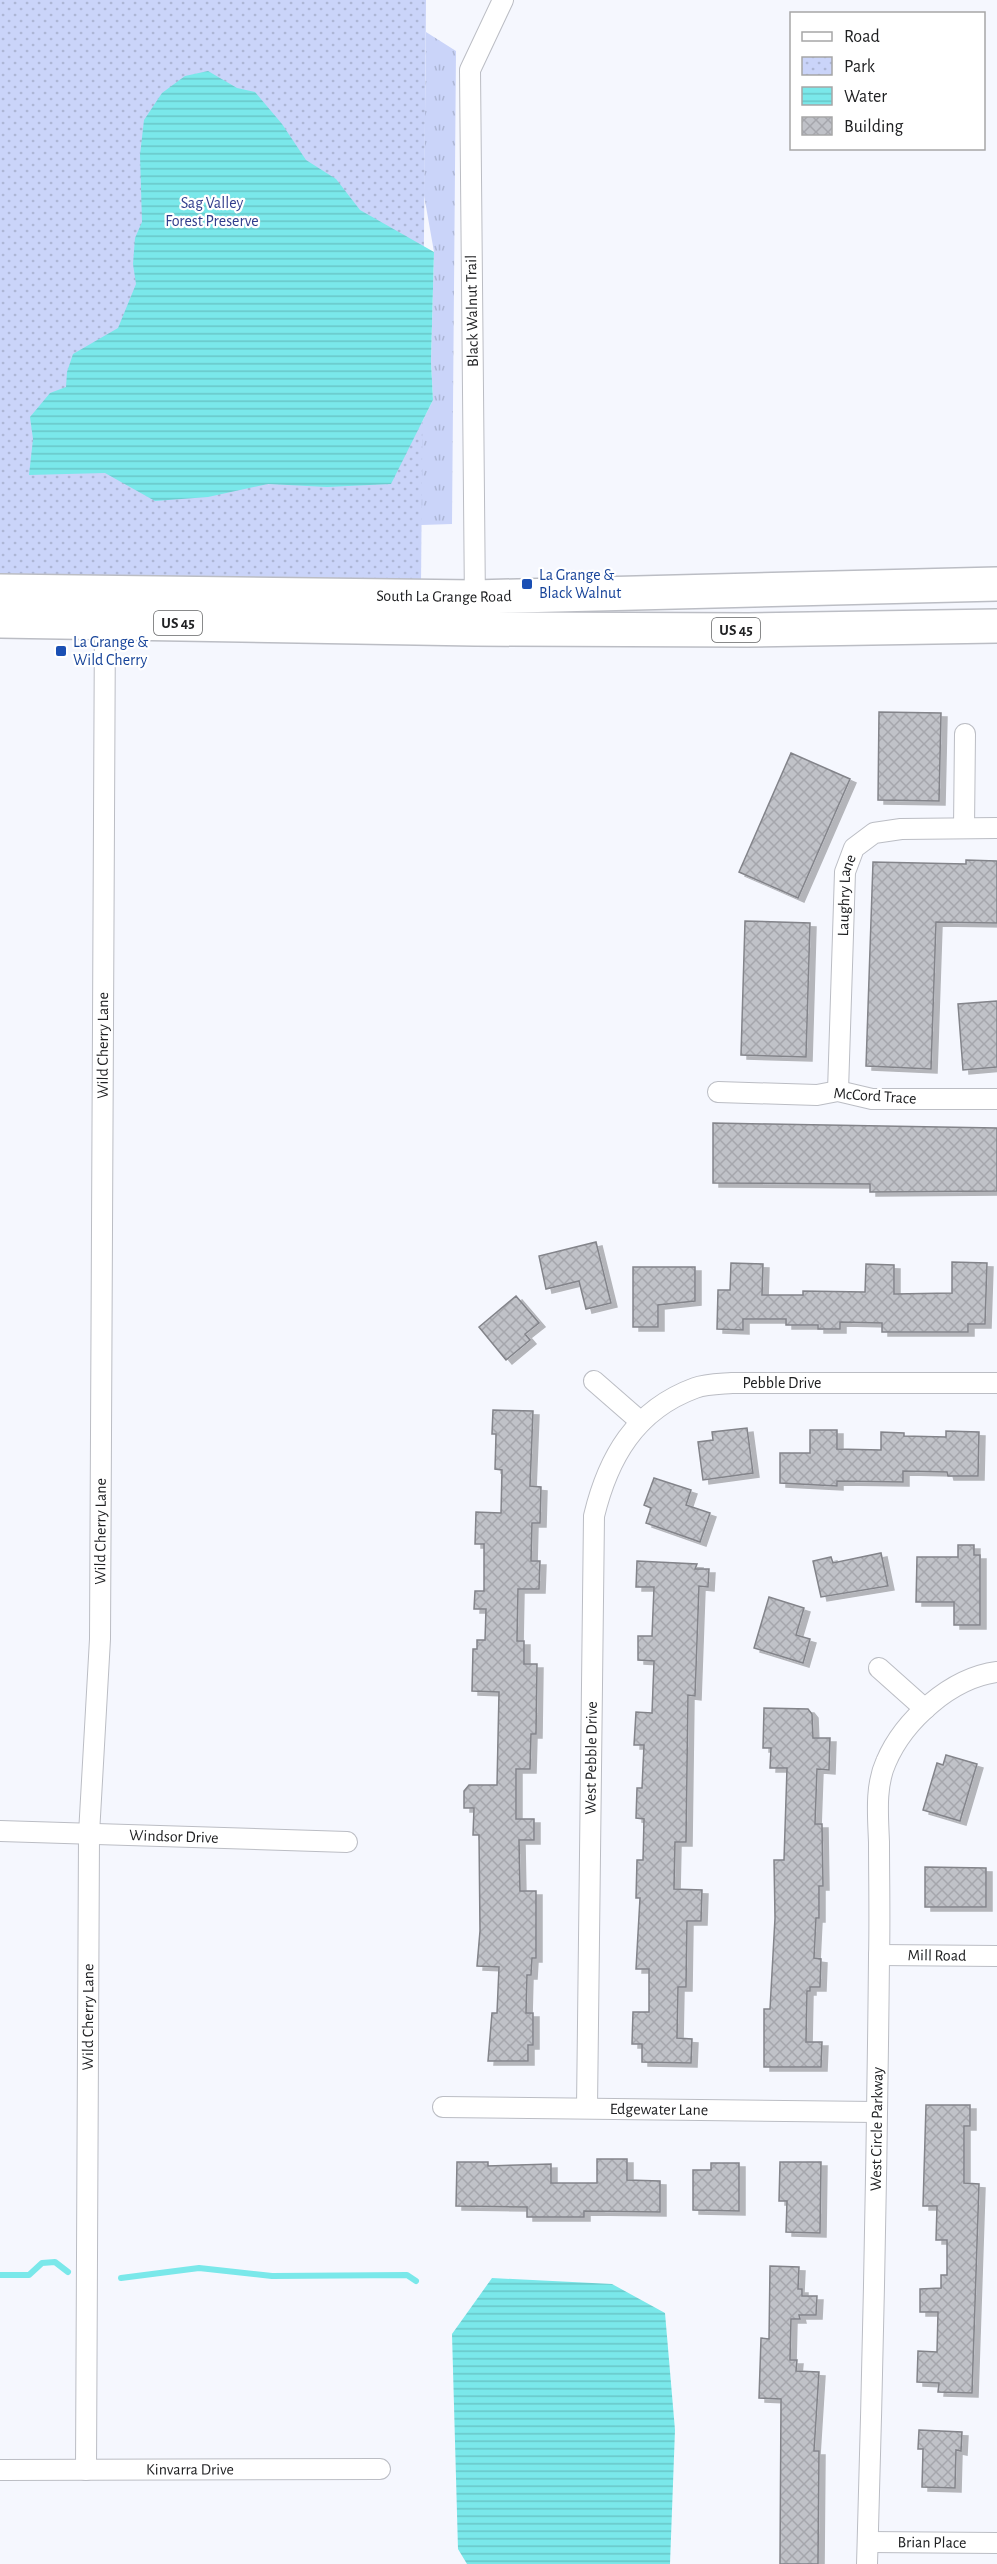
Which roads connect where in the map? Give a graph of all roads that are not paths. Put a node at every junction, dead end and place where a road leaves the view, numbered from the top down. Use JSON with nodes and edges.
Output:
{"nodes":[{"id":1,"x":503,"y":0,"type":"edge"},
{"id":2,"x":997,"y":584,"type":"edge"},
{"id":3,"x":0,"y":591,"type":"edge"},
{"id":4,"x":475,"y":597,"type":"junction"},
{"id":5,"x":106,"y":607,"type":"junction"},
{"id":6,"x":0,"y":621,"type":"edge"},
{"id":7,"x":997,"y":626,"type":"edge"},
{"id":8,"x":475,"y":629,"type":"junction"},
{"id":9,"x":965,"y":734,"type":"dead end"},
{"id":10,"x":964,"y":828,"type":"junction"},
{"id":11,"x":997,"y":828,"type":"edge"},
{"id":12,"x":838,"y":1090,"type":"junction"},
{"id":13,"x":718,"y":1092,"type":"dead end"},
{"id":14,"x":997,"y":1099,"type":"edge"},
{"id":15,"x":594,"y":1381,"type":"dead end"},
{"id":16,"x":997,"y":1383,"type":"edge"},
{"id":17,"x":641,"y":1422,"type":"junction"},
{"id":18,"x":879,"y":1668,"type":"dead end"},
{"id":19,"x":997,"y":1672,"type":"edge"},
{"id":20,"x":925,"y":1709,"type":"junction"},
{"id":21,"x":0,"y":1831,"type":"edge"},
{"id":22,"x":89,"y":1834,"type":"junction"},
{"id":23,"x":347,"y":1842,"type":"dead end"},
{"id":24,"x":879,"y":1955,"type":"junction"},
{"id":25,"x":997,"y":1956,"type":"edge"},
{"id":26,"x":443,"y":2107,"type":"dead end"},
{"id":27,"x":586,"y":2108,"type":"junction"},
{"id":28,"x":876,"y":2112,"type":"junction"},
{"id":29,"x":380,"y":2469,"type":"dead end"},
{"id":30,"x":0,"y":2470,"type":"edge"},
{"id":31,"x":86,"y":2470,"type":"junction"},
{"id":32,"x":868,"y":2542,"type":"junction"},
{"id":33,"x":997,"y":2543,"type":"edge"},
{"id":34,"x":867,"y":2564,"type":"edge"}],
"edges":[{"from":1,"to":4,"type":"street","name":"Black Walnut Trail"},
{"from":2,"to":4,"type":"highway","name":"South La Grange Road","number":"US 45"},
{"from":3,"to":5,"type":"highway","name":"South La Grange Road","number":"US 45"},
{"from":4,"to":5,"type":"highway","name":"South La Grange Road","number":"US 45"},
{"from":4,"to":8,"type":"street","name":"Black Walnut Trail"},
{"from":5,"to":6,"type":"highway","name":"South La Grange Road","number":"US 45"},
{"from":5,"to":8,"type":"highway","name":"South La Grange Road","number":"US 45"},
{"from":5,"to":22,"type":"street","name":"Wild Cherry Lane"},
{"from":7,"to":8,"type":"highway","name":"South La Grange Road","number":"US 45"},
{"from":9,"to":10,"type":"street"},
{"from":10,"to":11,"type":"street","name":"Laughry Lane"},
{"from":10,"to":12,"type":"street","name":"Laughry Lane"},
{"from":12,"to":13,"type":"street","name":"McCord Trace"},
{"from":12,"to":14,"type":"street","name":"McCord Trace"},
{"from":15,"to":17,"type":"street"},
{"from":16,"to":17,"type":"street","name":"Pebble Drive"},
{"from":17,"to":27,"type":"street","name":"West Pebble Drive"},
{"from":18,"to":20,"type":"street"},
{"from":19,"to":20,"type":"street","name":"West Circle Parkway"},
{"from":20,"to":24,"type":"street","name":"West Circle Parkway"},
{"from":21,"to":22,"type":"street","name":"Windsor Drive"},
{"from":22,"to":23,"type":"street","name":"Windsor Drive"},
{"from":22,"to":31,"type":"street","name":"Wild Cherry Lane"},
{"from":24,"to":25,"type":"street","name":"Mill Road"},
{"from":24,"to":28,"type":"street","name":"West Circle Parkway"},
{"from":26,"to":27,"type":"street","name":"Edgewater Lane"},
{"from":27,"to":28,"type":"street","name":"Edgewater Lane"},
{"from":28,"to":32,"type":"street","name":"West Circle Parkway"},
{"from":29,"to":31,"type":"street","name":"Kinvarra Drive"},
{"from":30,"to":31,"type":"street","name":"Kinvarra Drive"},
{"from":32,"to":33,"type":"street","name":"Brian Place"},
{"from":32,"to":34,"type":"street","name":"West Circle Parkway"}]}
